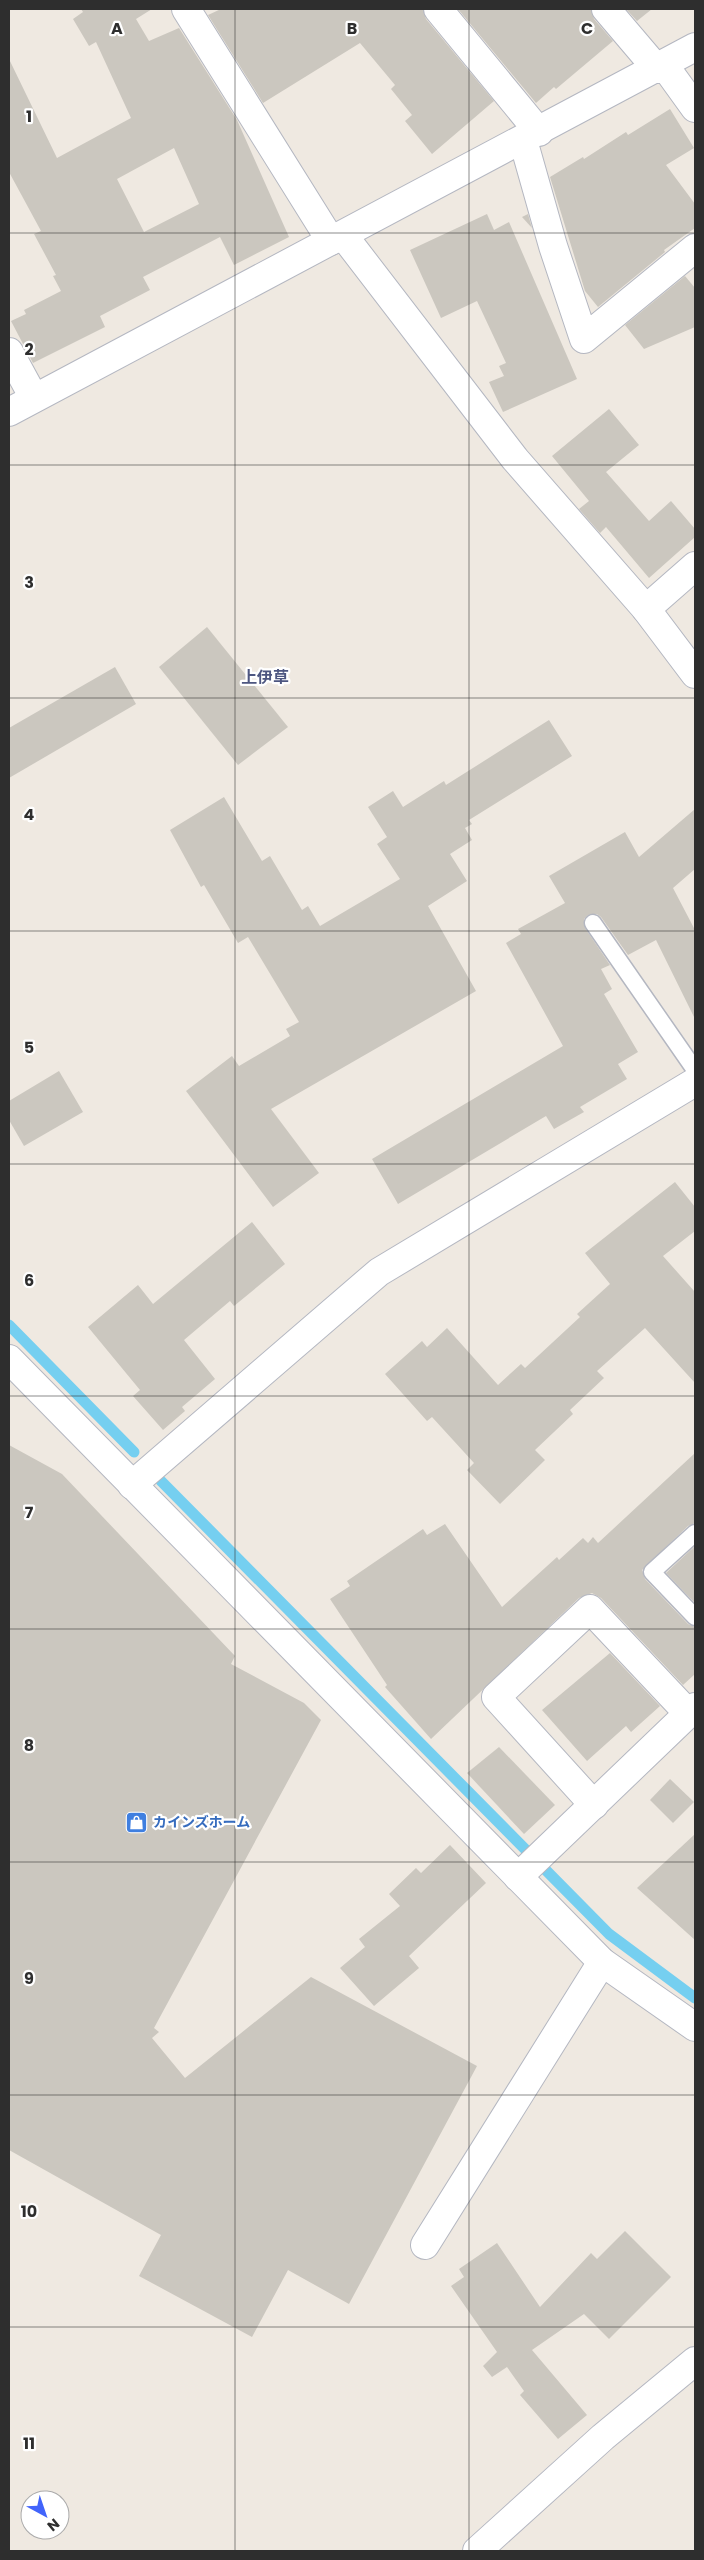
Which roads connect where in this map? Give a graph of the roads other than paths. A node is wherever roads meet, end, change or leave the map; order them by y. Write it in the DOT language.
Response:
graph roads {
  1 [pos="186,9"];
  2 [pos="438,9"];
  3 [pos="606,9"];
  4 [pos="695,47"];
  5 [pos="660,67"];
  6 [pos="695,108"];
  7 [pos="531,136"];
  8 [pos="337,238"];
  9 [pos="695,248"];
  10 [pos="9,352"];
  11 [pos="34,398"];
  12 [pos="9,412"];
  13 [pos="695,566"];
  14 [pos="646,609"];
  15 [pos="695,674"];
  16 [pos="592,923"];
  17 [pos="695,1070"];
  18 [pos="695,1082"];
  19 [pos="9,1359"];
  20 [pos="132,1485"];
  21 [pos="695,1533"];
  22 [pos="695,1617"];
  23 [pos="692,1710"];
  24 [pos="594,1805"];
  25 [pos="518,1877"];
  26 [pos="602,1962"];
  27 [pos="695,2027"];
  28 [pos="425,2245"];
  29 [pos="695,2361"];
  30 [pos="477,2551"];
  1 -- 8 [label="street"];
  2 -- 7 [label="street"];
  3 -- 5 [label="street"];
  4 -- 5 [label="street"];
  5 -- 6 [label="street"];
  5 -- 7 [label="street"];
  7 -- 8 [label="street"];
  7 -- 9 [label="street"];
  8 -- 11 [label="street"];
  8 -- 14 [label="street"];
  10 -- 11 [label="street"];
  11 -- 12 [label="street"];
  13 -- 14 [label="street"];
  14 -- 15 [label="street"];
  16 -- 17 [label="lane"];
  18 -- 20 [label="street"];
  19 -- 20 [label="street"];
  20 -- 25 [label="street"];
  21 -- 22 [label="lane"];
  23 -- 24 [label="street"];
  23 -- 24 [label="street"];
  24 -- 25 [label="street"];
  25 -- 26 [label="street"];
  26 -- 27 [label="street"];
  26 -- 28 [label="street"];
  29 -- 30 [label="street"];
}
